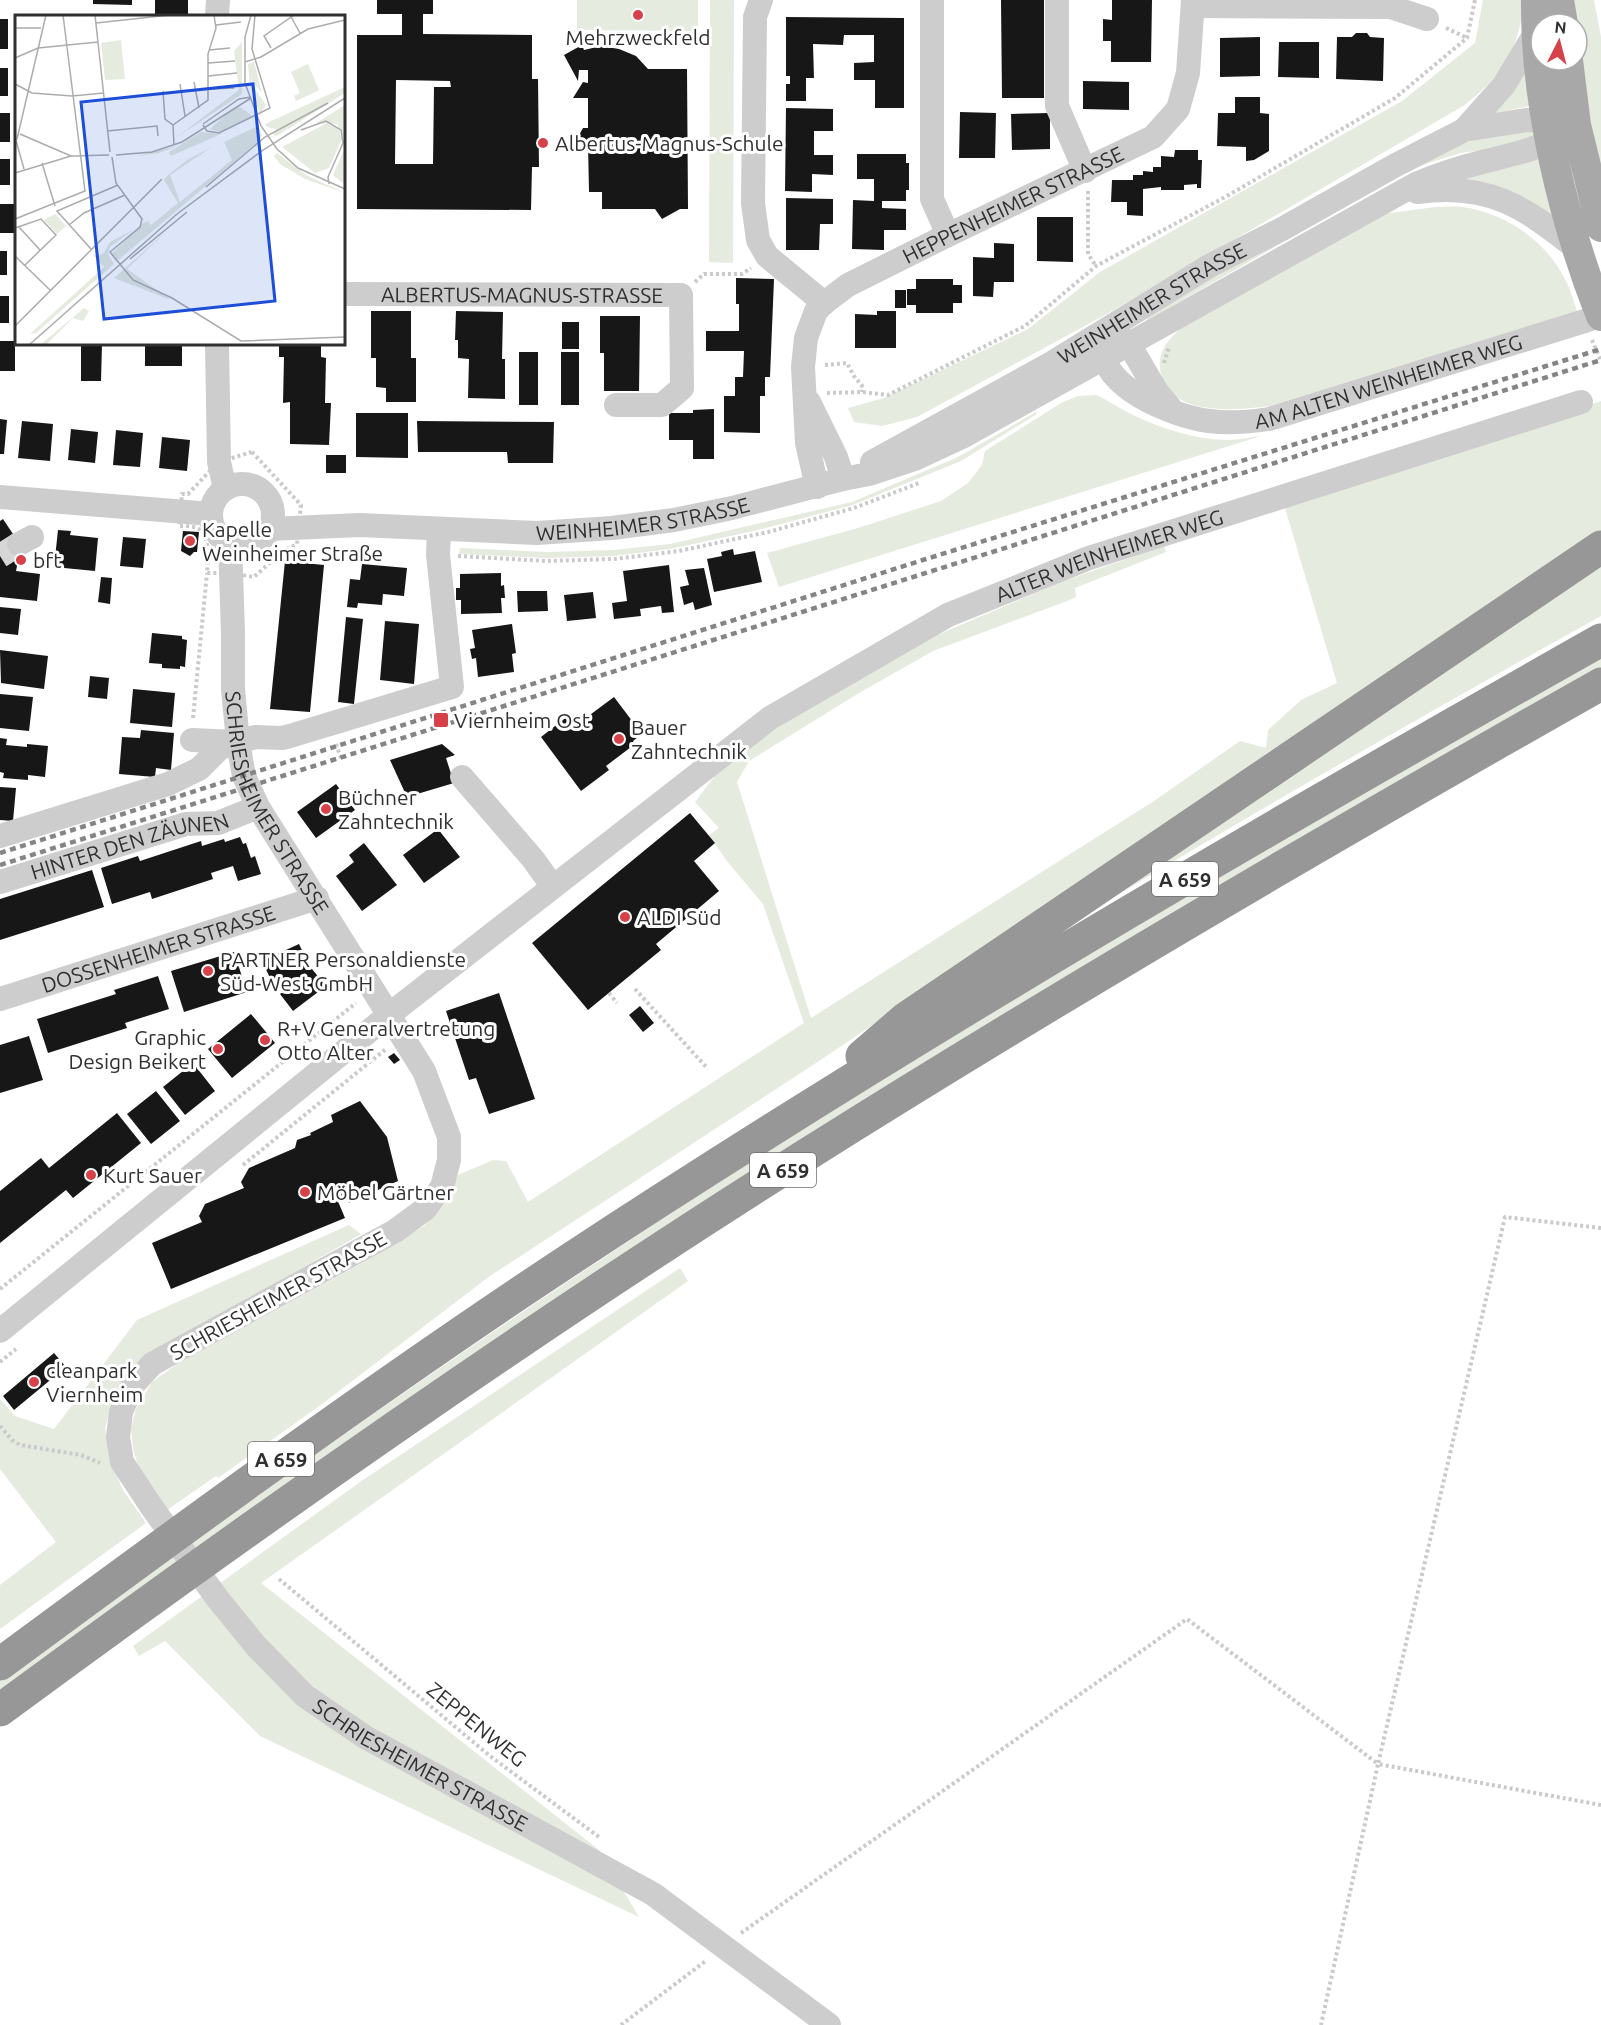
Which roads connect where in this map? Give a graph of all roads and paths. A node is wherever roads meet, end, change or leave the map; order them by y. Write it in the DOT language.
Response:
graph roads {
  1 [pos="218,0"];
  2 [pos="761,0"];
  3 [pos="932,0"];
  4 [pos="1057,0"];
  5 [pos="1475,0"];
  6 [pos="1193,3"];
  7 [pos="217,15"];
  8 [pos="1427,19"];
  9 [pos="1529,54"];
  10 [pos="1549,72"];
  11 [pos="1570,72"];
  12 [pos="1576,124"];
  13 [pos="1464,130"];
  14 [pos="1549,131"];
  15 [pos="1084,171"];
  16 [pos="1394,195"];
  17 [pos="1601,227"];
  18 [pos="948,235"];
  19 [pos="1577,249"];
  20 [pos="767,256"];
  21 [pos="1096,266"];
  22 [pos="345,294"];
  23 [pos="681,295"];
  24 [pos="824,303"];
  25 [pos="1598,308"];
  26 [pos="1105,329"];
  27 [pos="1130,344"];
  28 [pos="218,345"];
  29 [pos="1103,359"];
  30 [pos="803,378"];
  31 [pos="862,392"];
  32 [pos="1581,402"];
  33 [pos="616,405"];
  34 [pos="1174,412"];
  35 [pos="240,456"];
  36 [pos="212,464"];
  37 [pos="843,478"];
  38 [pos="234,487"];
  39 [pos="817,487"];
  40 [pos="0,497"];
  41 [pos="182,499"];
  42 [pos="301,505"];
  43 [pos="211,514"];
  44 [pos="271,519"];
  45 [pos="179,526"];
  46 [pos="439,530"];
  47 [pos="240,544"];
  48 [pos="297,544"];
  49 [pos="1601,547"];
  50 [pos="207,573"];
  51 [pos="224,573"];
  52 [pos="255,577"];
  53 [pos="1601,640"];
  54 [pos="1601,684"];
  55 [pos="442,710"];
  56 [pos="448,727"];
  57 [pos="192,740"];
  58 [pos="238,742"];
  59 [pos="336,743"];
  60 [pos="342,760"];
  61 [pos="462,777"];
  62 [pos="258,807"];
  63 [pos="0,836"];
  64 [pos="0,882"];
  65 [pos="553,887"];
  66 [pos="317,898"];
  67 [pos="635,989"];
  68 [pos="373,990"];
  69 [pos="609,993"];
  70 [pos="0,999"];
  71 [pos="617,1003"];
  72 [pos="390,1014"];
  73 [pos="708,1069"];
  74 [pos="775,1128"];
  75 [pos="1601,1228"];
  76 [pos="0,1289"];
  77 [pos="0,1331"];
  78 [pos="0,1426"];
  79 [pos="122,1462"];
  80 [pos="279,1579"];
  81 [pos="0,1664"];
  82 [pos="0,1710"];
  83 [pos="1378,1764"];
  84 [pos="1601,1805"];
  85 [pos="605,1842"];
  86 [pos="723,1946"];
  87 [pos="621,2025"];
  88 [pos="829,2025"];
  89 [pos="1321,2025"];
  1 -- 7 [label="street"];
  2 -- 20 [label="street"];
  3 -- 18 [label="street"];
  4 -- 15 [label="street"];
  5 -- 21 [label="path"];
  6 -- 8 [label="street"];
  6 -- 15 [label="street, HEPPENHEIMER STRASSE"];
  9 -- 13 [label="street, WEINHEIMER STRASSE"];
  10 -- 14 [label="main road"];
  11 -- 12 [label="main road"];
  12 -- 14 [label="street, WEINHEIMER STRASSE"];
  12 -- 17 [label="main road"];
  13 -- 14 [label="street, WEINHEIMER STRASSE"];
  13 -- 26 [label="street, WEINHEIMER STRASSE"];
  14 -- 16 [label="street, WEINHEIMER STRASSE"];
  14 -- 19 [label="main road"];
  15 -- 18 [label="street, HEPPENHEIMER STRASSE"];
  15 -- 21 [label="path"];
  16 -- 19 [label="street, WEINHEIMER STRASSE"];
  16 -- 27 [label="street, WEINHEIMER STRASSE"];
  18 -- 24 [label="street, HEPPENHEIMER STRASSE"];
  19 -- 25 [label="main road"];
  20 -- 23 [label="path"];
  20 -- 24 [label="street"];
  21 -- 31 [label="path"];
  22 -- 23 [label="street, ALBERTUS-MAGNUS-STRASSE"];
  23 -- 33 [label="street, ALBERTUS-MAGNUS-STRASSE"];
  24 -- 30 [label="street, HEPPENHEIMER STRASSE"];
  25 -- 34 [label="street, AM ALTEN WEINHEIMER WEG"];
  26 -- 27 [label="street"];
  26 -- 29 [label="street"];
  26 -- 37 [label="street, WEINHEIMER STRASSE"];
  27 -- 29 [label="street, WEINHEIMER STRASSE"];
  27 -- 34 [label="street"];
  28 -- 38 [label="street"];
  29 -- 34 [label="street, AM ALTEN WEINHEIMER WEG"];
  29 -- 37 [label="street, WEINHEIMER STRASSE"];
  30 -- 31 [label="path"];
  30 -- 31 [label="path"];
  30 -- 37 [label="street"];
  30 -- 39 [label="street, HEPPENHEIMER STRASSE"];
  32 -- 65 [label="street, ALTER WEINHEIMER WEG"];
  35 -- 42 [label="path"];
  36 -- 41 [label="path"];
  37 -- 39 [label="street, WEINHEIMER STRASSE"];
  38 -- 43 [label="street"];
  38 -- 44 [label="street"];
  39 -- 46 [label="street, WEINHEIMER STRASSE"];
  40 -- 43 [label="street"];
  43 -- 47 [label="street"];
  44 -- 46 [label="street, WEINHEIMER STRASSE"];
  44 -- 47 [label="street"];
  45 -- 50 [label="path"];
  46 -- 58 [label="street"];
  47 -- 58 [label="street, SCHRIESHEIMER STRASSE"];
  48 -- 52 [label="path"];
  49 -- 74 [label="highway"];
  50 -- 51 [label="path"];
  50 -- 57 [label="path"];
  53 -- 74 [label="highway, A 659"];
  54 -- 82 [label="highway, A 659"];
  55 -- 56 [label="path"];
  57 -- 58 [label="street"];
  58 -- 62 [label="street, SCHRIESHEIMER STRASSE"];
  58 -- 63 [label="street"];
  59 -- 60 [label="path"];
  61 -- 65 [label="street"];
  62 -- 64 [label="street, HINTER DEN ZÄUNEN"];
  62 -- 66 [label="street, SCHRIESHEIMER STRASSE"];
  65 -- 72 [label="street, ALTER WEINHEIMER WEG"];
  66 -- 68 [label="street, SCHRIESHEIMER STRASSE"];
  66 -- 70 [label="street, DOSSENHEIMER STRASSE"];
  67 -- 73 [label="path"];
  68 -- 72 [label="street, SCHRIESHEIMER STRASSE"];
  68 -- 76 [label="path"];
  69 -- 71 [label="path"];
  72 -- 77 [label="street, ALTER WEINHEIMER WEG"];
  72 -- 79 [label="street, SCHRIESHEIMER STRASSE"];
  74 -- 81 [label="highway, A 659"];
  75 -- 83 [label="path"];
  78 -- 79 [label="path"];
  79 -- 86 [label="street, SCHRIESHEIMER STRASSE"];
  80 -- 85 [label="path, ZEPPENWEG"];
  83 -- 84 [label="path"];
  83 -- 86 [label="path"];
  83 -- 89 [label="path"];
  86 -- 87 [label="path"];
  86 -- 88 [label="street, SCHRIESHEIMER STRASSE"];
}
